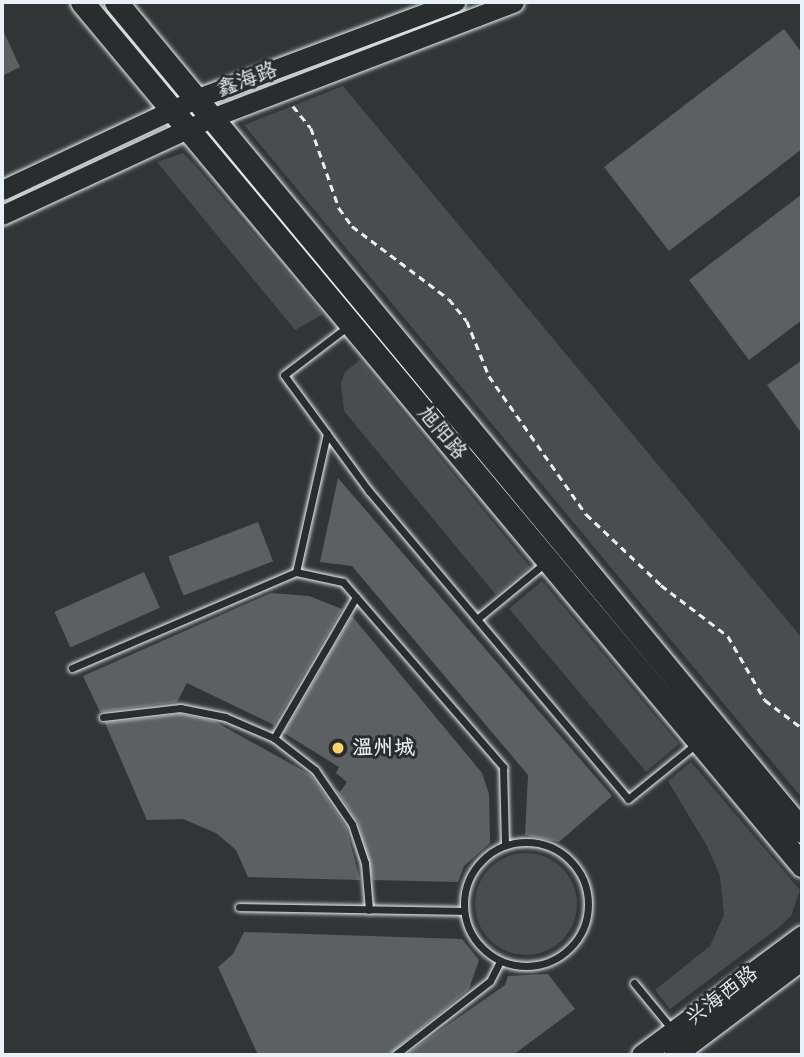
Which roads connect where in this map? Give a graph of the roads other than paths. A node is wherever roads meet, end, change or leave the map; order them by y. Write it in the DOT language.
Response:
graph roads {
  1 [pos="82,2"];
  2 [pos="116,2"];
  3 [pos="455,2"];
  4 [pos="514,2"];
  5 [pos="195,99"];
  6 [pos="172,110"];
  7 [pos="211,118"];
  8 [pos="186,129"];
  9 [pos="2,190"];
  10 [pos="2,215"];
  11 [pos="351,324"];
  12 [pos="327,433"];
  13 [pos="548,560"];
  14 [pos="296,572"];
  15 [pos="356,597"];
  16 [pos="477,619"];
  17 [pos="72,668"];
  18 [pos="103,717"];
  19 [pos="274,738"];
  20 [pos="699,741"];
  21 [pos="802,831"];
  22 [pos="505,845"];
  23 [pos="802,865"];
  24 [pos="239,907"];
  25 [pos="369,910"];
  26 [pos="464,911"];
  27 [pos="802,936"];
  28 [pos="802,960"];
  29 [pos="500,961"];
  30 [pos="634,983"];
  31 [pos="674,1032"];
  32 [pos="395,1055"];
  33 [pos="642,1055"];
  34 [pos="674,1055"];
  1 -- 6 [label="main road, 旭阳路"];
  2 -- 5 [label="main road, 旭阳路"];
  3 -- 5 [label="street, 鑫海路"];
  4 -- 7 [label="street, 鑫海路"];
  5 -- 6 [label="street, 鑫海路"];
  5 -- 7 [label="main road, 旭阳路"];
  6 -- 8 [label="main road, 旭阳路"];
  6 -- 9 [label="street, 鑫海路"];
  7 -- 8 [label="street, 鑫海路"];
  7 -- 21 [label="main road, 旭阳路"];
  8 -- 10 [label="street, 鑫海路"];
  8 -- 11 [label="main road, 旭阳路"];
  11 -- 12 [label="lane"];
  11 -- 13 [label="main road, 旭阳路"];
  12 -- 14 [label="lane"];
  12 -- 16 [label="lane"];
  13 -- 16 [label="lane"];
  13 -- 20 [label="main road, 旭阳路"];
  14 -- 15 [label="lane"];
  14 -- 17 [label="lane"];
  15 -- 19 [label="lane"];
  15 -- 22 [label="lane"];
  16 -- 20 [label="lane"];
  18 -- 19 [label="lane"];
  19 -- 25 [label="lane"];
  20 -- 23 [label="main road, 旭阳路"];
  22 -- 26 [label="lane"];
  22 -- 29 [label="lane"];
  24 -- 25 [label="lane"];
  25 -- 26 [label="lane"];
  26 -- 29 [label="lane"];
  27 -- 31 [label="main road, 兴海西路"];
  28 -- 34 [label="main road, 兴海西路"];
  29 -- 32 [label="lane"];
  30 -- 31 [label="lane"];
  31 -- 33 [label="main road, 兴海西路"];
}
